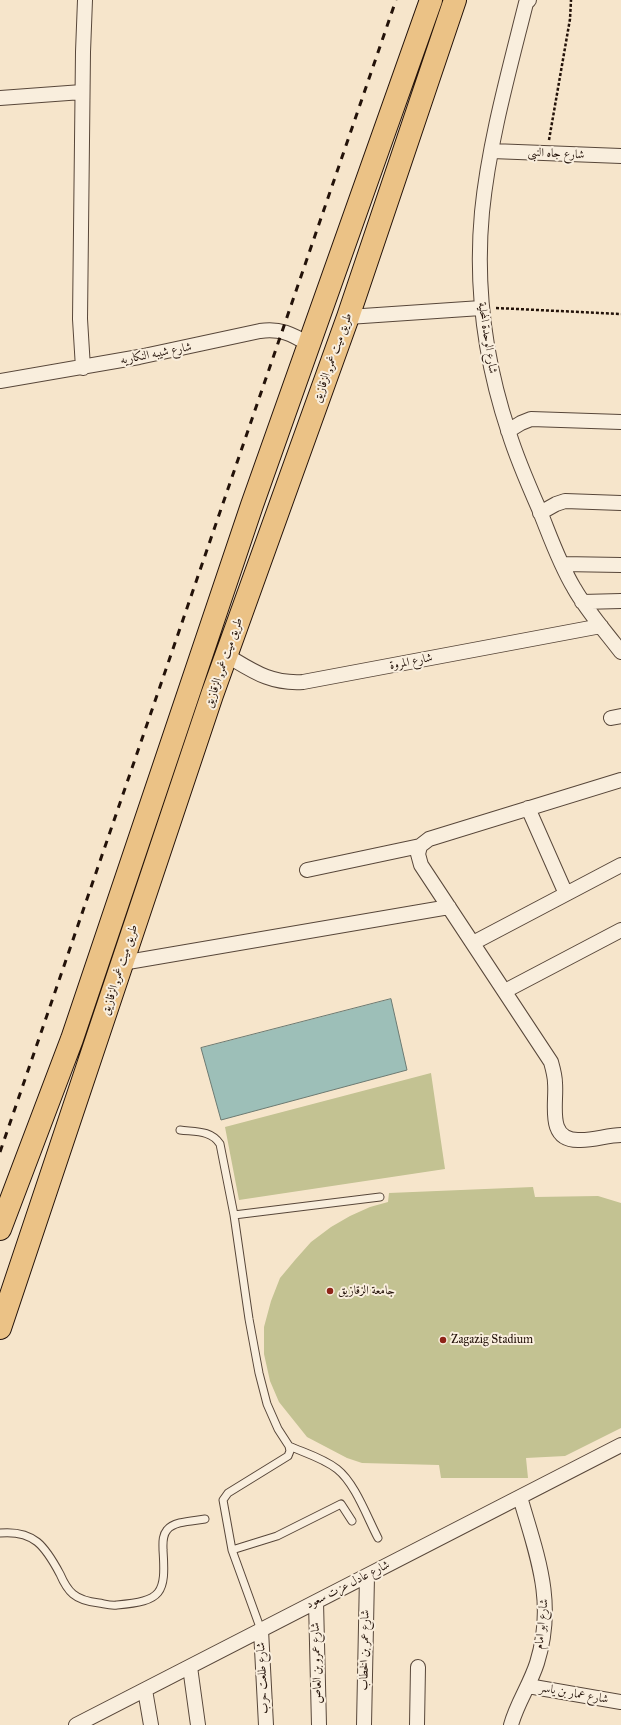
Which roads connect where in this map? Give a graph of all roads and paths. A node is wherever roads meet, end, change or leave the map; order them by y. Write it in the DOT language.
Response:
graph roads {
  1 [pos="85,0"];
  2 [pos="431,0"];
  3 [pos="455,0"];
  4 [pos="529,0"];
  5 [pos="571,0"];
  6 [pos="82,92"];
  7 [pos="0,98"];
  8 [pos="492,151"];
  9 [pos="546,154"];
  10 [pos="621,156"];
  11 [pos="481,308"];
  12 [pos="621,314"];
  13 [pos="348,317"];
  14 [pos="308,344"];
  15 [pos="82,368"];
  16 [pos="0,381"];
  17 [pos="621,422"];
  18 [pos="508,431"];
  19 [pos="621,503"];
  20 [pos="540,513"];
  21 [pos="562,564"];
  22 [pos="621,565"];
  23 [pos="621,601"];
  24 [pos="582,602"];
  25 [pos="601,626"];
  26 [pos="621,652"];
  27 [pos="226,655"];
  28 [pos="621,780"];
  29 [pos="528,808"];
  30 [pos="420,846"];
  31 [pos="621,865"];
  32 [pos="307,870"];
  33 [pos="566,894"];
  34 [pos="449,907"];
  35 [pos="621,930"];
  36 [pos="473,943"];
  37 [pos="122,963"];
  38 [pos="505,991"];
  39 [pos="180,1130"];
  40 [pos="621,1134"];
  41 [pos="380,1197"];
  42 [pos="234,1215"];
  43 [pos="0,1229"];
  44 [pos="1,1321"];
  45 [pos="621,1445"];
  46 [pos="289,1446"];
  47 [pos="520,1497"];
  48 [pos="205,1519"];
  49 [pos="352,1522"];
  50 [pos="0,1533"];
  51 [pos="378,1538"];
  52 [pos="232,1550"];
  53 [pos="367,1576"];
  54 [pos="316,1602"];
  55 [pos="260,1630"];
  56 [pos="190,1667"];
  57 [pos="418,1667"];
  58 [pos="528,1686"];
  59 [pos="146,1690"];
  60 [pos="621,1702"];
  61 [pos="100,1719"];
  62 [pos="76,1725"];
  63 [pos="151,1725"];
  64 [pos="198,1725"];
  65 [pos="266,1725"];
  66 [pos="319,1725"];
  67 [pos="364,1725"];
  68 [pos="417,1725"];
  69 [pos="511,1725"];
  1 -- 6 [label="street"];
  2 -- 14 [label="highway, طريق ميت غمر, الزقازيق"];
  3 -- 13 [label="highway, طريق ميت غمر, الزقازيق"];
  4 -- 8 [label="street, شارع الوحدة المحلية"];
  5 -- 9 [label="path"];
  6 -- 7 [label="street"];
  6 -- 15 [label="street"];
  8 -- 9 [label="street, شارع جاه النبى"];
  8 -- 11 [label="street, شارع الوحدة المحلية"];
  9 -- 10 [label="street, شارع جاه النبى"];
  11 -- 12 [label="path"];
  11 -- 13 [label="street"];
  11 -- 18 [label="street, شارع الوحدة المحلية"];
  13 -- 27 [label="highway, طريق ميت غمر, الزقازيق"];
  14 -- 15 [label="street, شارع شيبه النكاريه"];
  14 -- 43 [label="highway, طريق ميت غمر, الزقازيق"];
  15 -- 16 [label="street, شارع شيبه النكاريه"];
  17 -- 18 [label="street"];
  18 -- 20 [label="street, شارع الوحدة المحلية"];
  19 -- 20 [label="street"];
  20 -- 21 [label="street, شارع الوحدة المحلية"];
  21 -- 22 [label="street"];
  21 -- 24 [label="street, شارع الوحدة المحلية"];
  23 -- 24 [label="street"];
  24 -- 25 [label="street, شارع الوحدة المحلية"];
  25 -- 26 [label="street, شارع الوحدة المحلية"];
  25 -- 27 [label="street, شارع المروة"];
  27 -- 37 [label="highway, طريق ميت غمر, الزقازيق"];
  28 -- 29 [label="street"];
  29 -- 30 [label="street"];
  29 -- 33 [label="street"];
  30 -- 32 [label="street"];
  30 -- 34 [label="street"];
  31 -- 33 [label="street"];
  33 -- 36 [label="street"];
  34 -- 36 [label="street"];
  34 -- 37 [label="street"];
  35 -- 38 [label="street"];
  36 -- 38 [label="street"];
  37 -- 44 [label="highway, طريق ميت غمر, الزقازيق"];
  38 -- 40 [label="street"];
  39 -- 42 [label="lane"];
  41 -- 42 [label="lane"];
  42 -- 46 [label="lane"];
  45 -- 47 [label="street, شارع عادل عزت سعود"];
  46 -- 51 [label="lane"];
  46 -- 52 [label="lane"];
  47 -- 53 [label="street, شارع عادل عزت سعود"];
  47 -- 58 [label="street, شارع ابو امام"];
  48 -- 50 [label="lane"];
  49 -- 52 [label="lane"];
  52 -- 55 [label="lane"];
  53 -- 54 [label="street, شارع عادل عزت سعود"];
  53 -- 67 [label="street, شارع عمر بن الخطاب"];
  54 -- 55 [label="street, شارع عادل عزت سعود"];
  54 -- 66 [label="street, شارع عمرو بن العاص"];
  55 -- 56 [label="street, شارع عادل عزت سعود"];
  55 -- 65 [label="street, شارع طلعت حرب"];
  56 -- 59 [label="street, شارع عادل عزت سعود"];
  56 -- 64 [label="street"];
  57 -- 68 [label="street"];
  58 -- 60 [label="street, شارع عمار بن ياسر"];
  58 -- 69 [label="street, شارع ابو امام"];
  59 -- 61 [label="street, شارع عادل عزت سعود"];
  59 -- 63 [label="street"];
  61 -- 62 [label="street, شارع عادل عزت سعود"];
}
